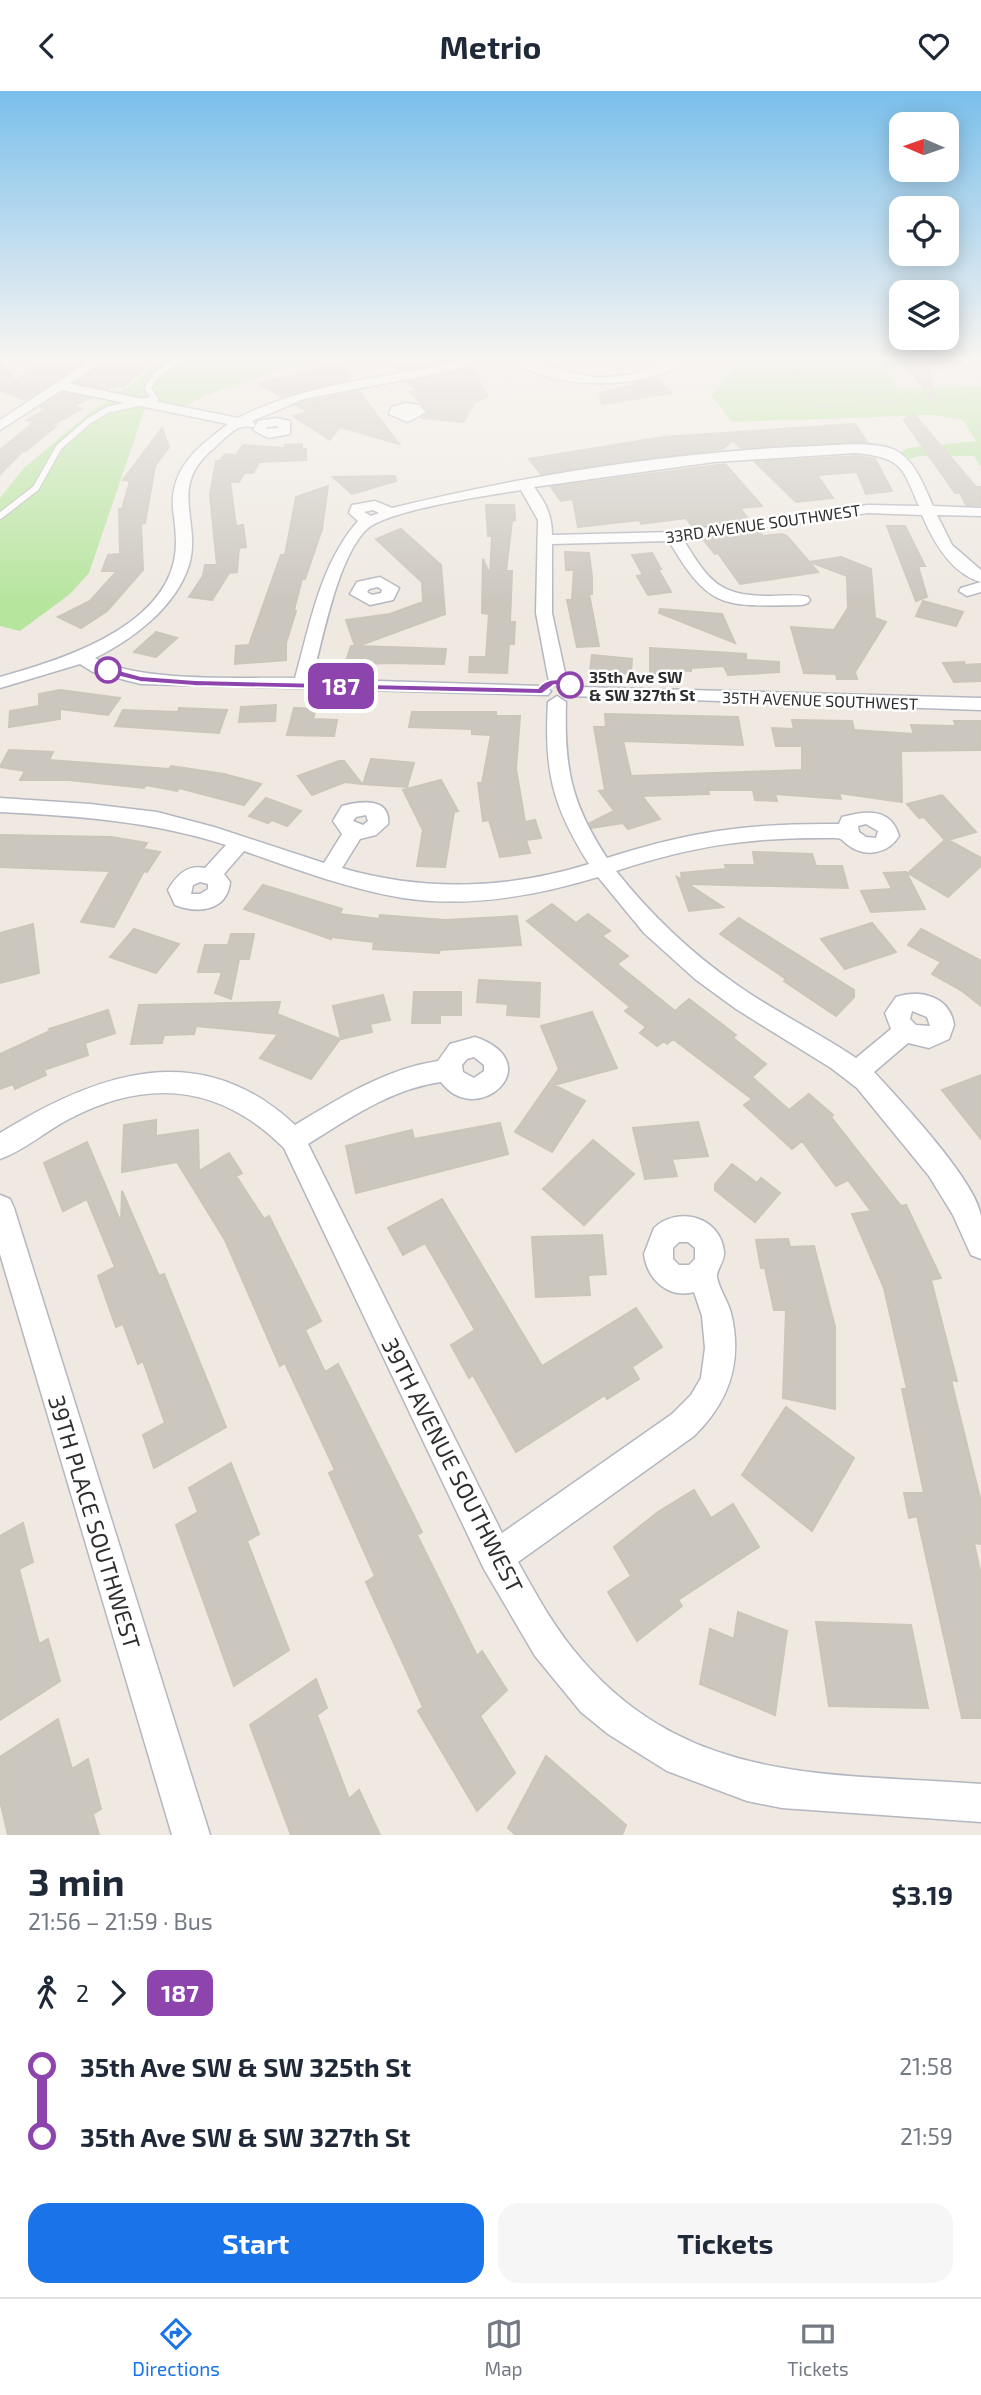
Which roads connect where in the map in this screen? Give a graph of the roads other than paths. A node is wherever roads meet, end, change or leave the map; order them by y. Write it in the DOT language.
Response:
graph roads {
  1 [pos="64,441"];
  2 [pos="214,441"];
  3 [pos="526,486"];
  4 [pos="926,510"];
  5 [pos="981,512"];
  6 [pos="0,516"];
  7 [pos="377,517"];
  8 [pos="674,536"];
  9 [pos="544,540"];
  10 [pos="981,577"];
  11 [pos="330,590"];
  12 [pos="358,591"];
  13 [pos="802,600"];
  14 [pos="82,658"];
  15 [pos="558,682"];
  16 [pos="0,683"];
  17 [pos="302,685"];
  18 [pos="576,692"];
  19 [pos="549,697"];
  20 [pos="981,704"];
  21 [pos="0,805"];
  22 [pos="847,831"];
  23 [pos="354,832"];
  24 [pos="240,842"];
  25 [pos="604,868"];
  26 [pos="329,872"];
  27 [pos="211,875"];
  28 [pos="906,1031"];
  29 [pos="449,1070"];
  30 [pos="856,1072"];
  31 [pos="293,1140"];
  32 [pos="0,1147"];
  33 [pos="0,1208"];
  34 [pos="981,1246"];
  35 [pos="700,1276"];
  36 [pos="496,1557"];
  37 [pos="981,1803"];
  38 [pos="191,1835"];
  1 -- 6 [label="lane"];
  2 -- 14 [label="street"];
  3 -- 4 [label="street"];
  3 -- 7 [label="street"];
  3 -- 9 [label="street"];
  4 -- 5 [label="street, 33RD AVENUE SOUTHWEST"];
  4 -- 8 [label="street, 33RD AVENUE SOUTHWEST"];
  4 -- 10 [label="street"];
  7 -- 7 [label="street"];
  7 -- 11 [label="street"];
  8 -- 9 [label="street, 33RD AVENUE SOUTHWEST"];
  8 -- 13 [label="street"];
  9 -- 15 [label="street"];
  11 -- 12 [label="street"];
  11 -- 17 [label="street"];
  14 -- 16 [label="street"];
  14 -- 17 [label="street"];
  15 -- 18 [label="street"];
  15 -- 19 [label="street"];
  17 -- 19 [label="street"];
  18 -- 19 [label="street"];
  18 -- 20 [label="street, 35TH AVENUE SOUTHWEST"];
  19 -- 25 [label="street"];
  21 -- 24 [label="street"];
  22 -- 25 [label="street"];
  23 -- 26 [label="street"];
  24 -- 26 [label="street"];
  24 -- 27 [label="street"];
  25 -- 26 [label="street"];
  25 -- 30 [label="street"];
  28 -- 30 [label="street"];
  29 -- 31 [label="street"];
  30 -- 34 [label="street"];
  31 -- 32 [label="street, 39TH AVENUE SOUTHWEST"];
  31 -- 36 [label="street, 39TH AVENUE SOUTHWEST"];
  33 -- 38 [label="street, 39TH PLACE SOUTHWEST"];
  35 -- 36 [label="street"];
  36 -- 37 [label="street, 39TH AVENUE SOUTHWEST"];
}
